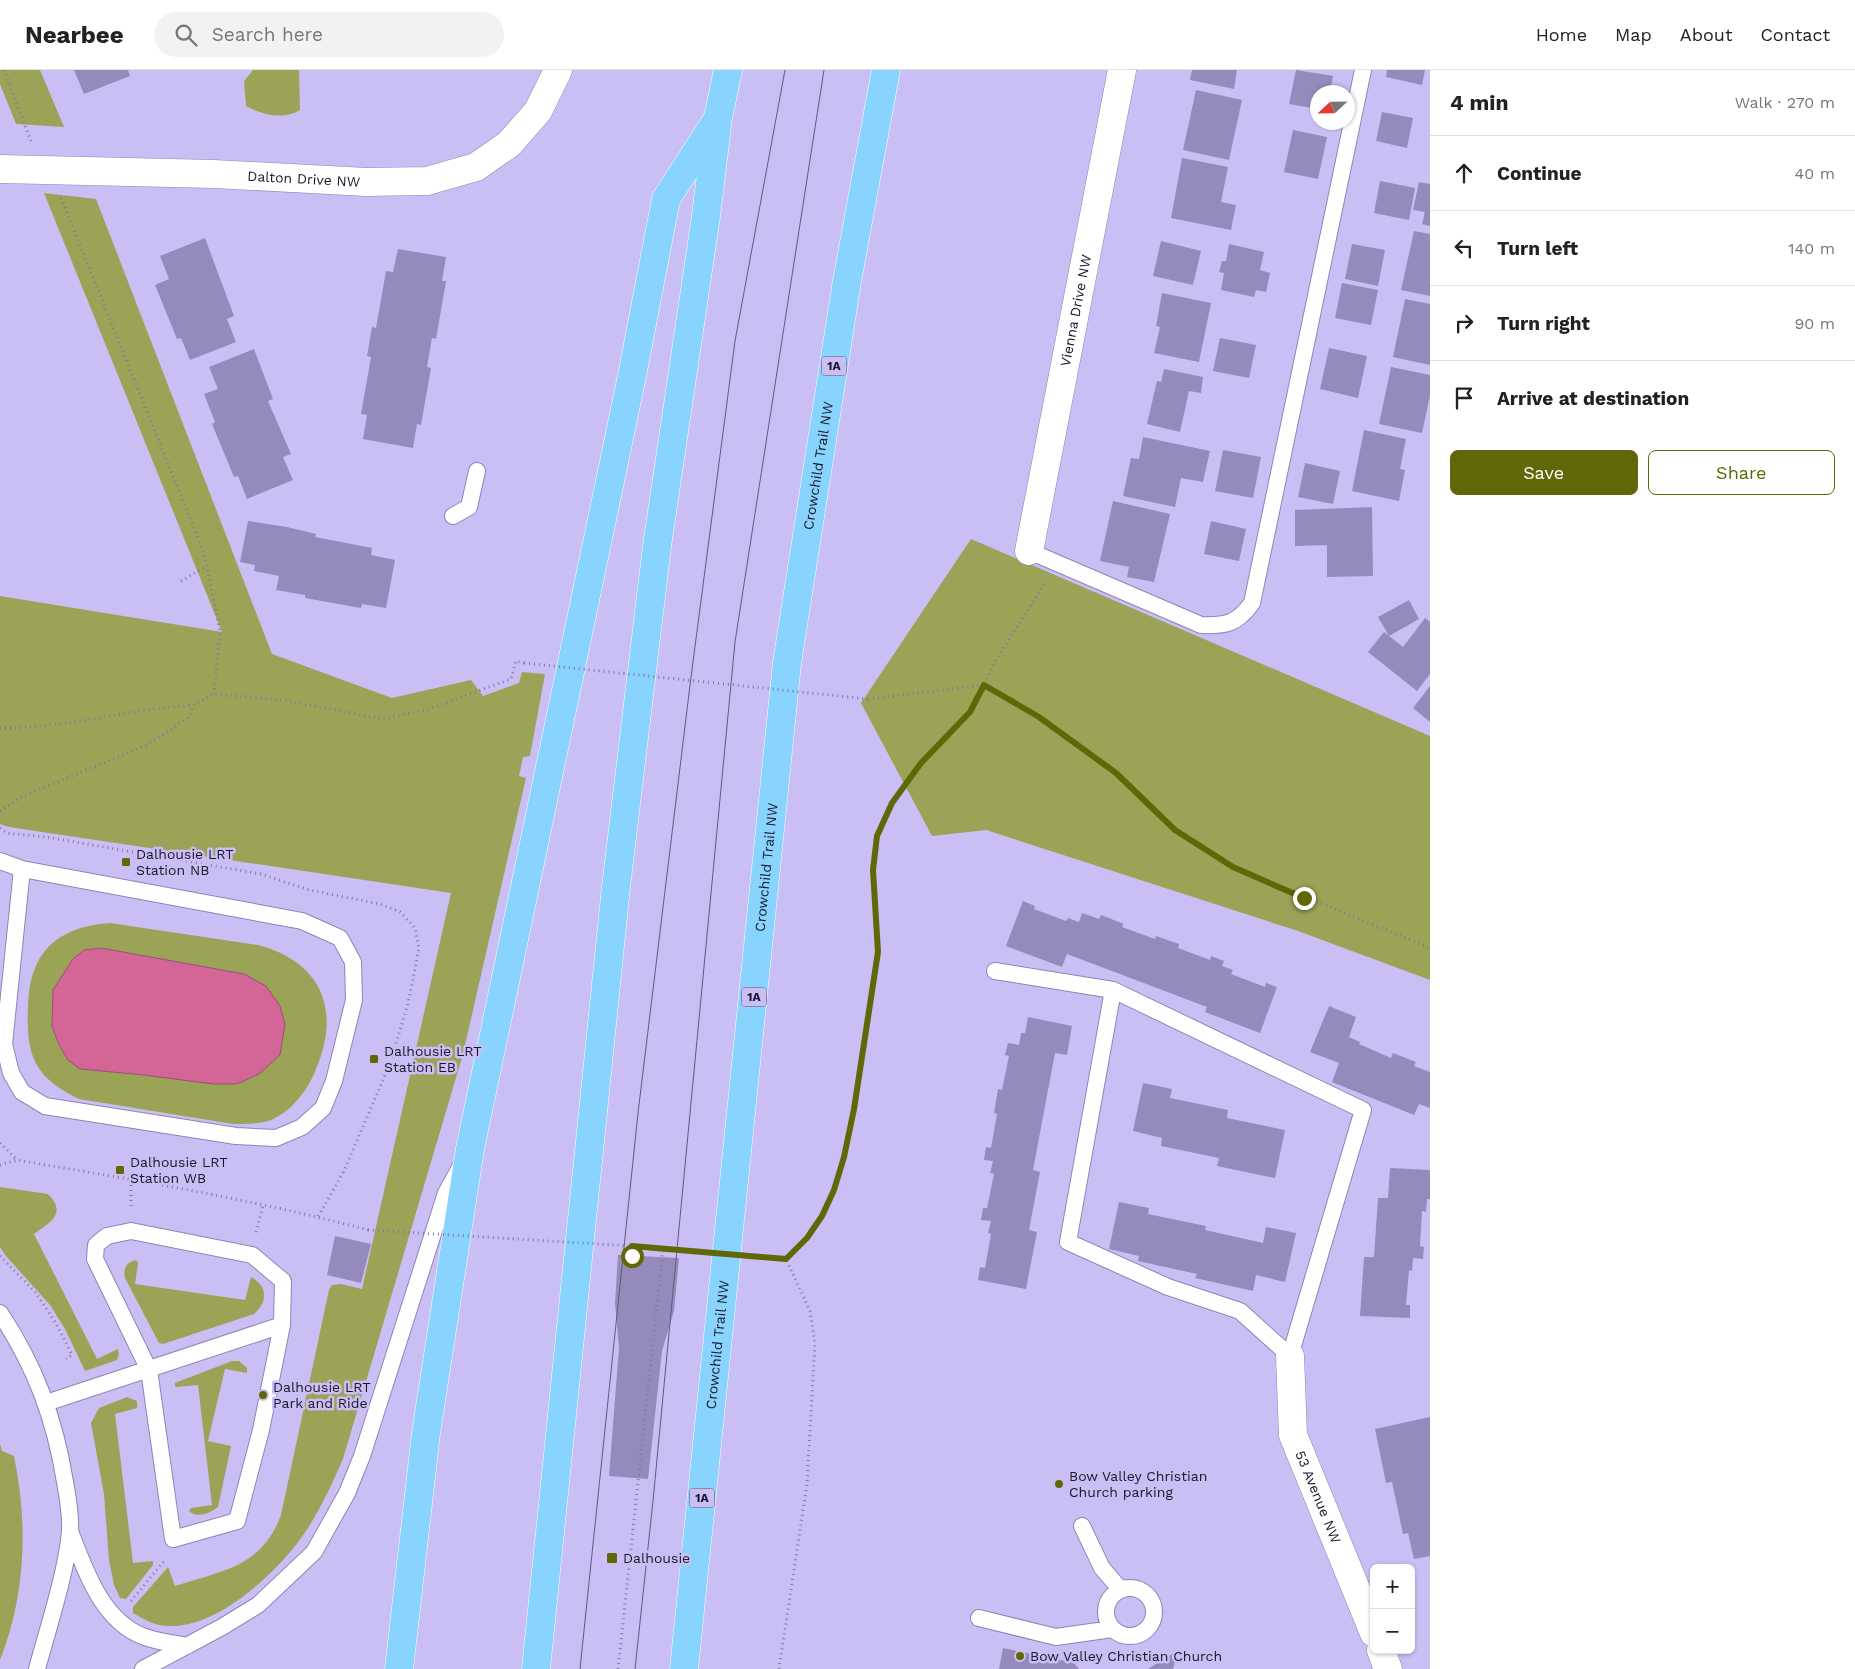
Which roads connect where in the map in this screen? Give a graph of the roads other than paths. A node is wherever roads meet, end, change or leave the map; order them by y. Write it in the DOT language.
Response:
graph roads {
  1 [pos="558,70"];
  2 [pos="728,70"];
  3 [pos="886,70"];
  4 [pos="1122,70"];
  5 [pos="1363,70"];
  6 [pos="718,118"];
  7 [pos="0,169"];
  8 [pos="477,471"];
  9 [pos="453,516"];
  10 [pos="1039,556"];
  11 [pos="0,861"];
  12 [pos="22,869"];
  13 [pos="995,971"];
  14 [pos="1112,990"];
  15 [pos="470,1149"];
  16 [pos="0,1313"];
  17 [pos="282,1325"];
  18 [pos="1290,1356"];
  19 [pos="149,1370"];
  20 [pos="46,1403"];
  21 [pos="1082,1526"];
  22 [pos="70,1532"];
  23 [pos="1120,1589"];
  24 [pos="979,1618"];
  25 [pos="1370,1623"];
  26 [pos="1112,1629"];
  27 [pos="187,1646"];
  28 [pos="1382,1654"];
  29 [pos="36,1669"];
  30 [pos="143,1669"];
  31 [pos="399,1669"];
  32 [pos="536,1669"];
  33 [pos="684,1669"];
  34 [pos="1388,1669"];
  1 -- 7 [label="street, Dalton Drive NW"];
  2 -- 6 [label="highway"];
  3 -- 33 [label="highway, Crowchild Trail NW / 1A"];
  4 -- 10 [label="street, Vienna Drive NW"];
  5 -- 10 [label="lane"];
  6 -- 15 [label="highway"];
  6 -- 32 [label="highway"];
  8 -- 9 [label="lane"];
  11 -- 12 [label="lane"];
  12 -- 12 [label="lane"];
  13 -- 14 [label="lane"];
  14 -- 18 [label="lane"];
  14 -- 18 [label="lane"];
  15 -- 27 [label="lane"];
  15 -- 31 [label="highway"];
  16 -- 20 [label="lane"];
  17 -- 19 [label="lane"];
  17 -- 19 [label="lane"];
  17 -- 19 [label="lane"];
  18 -- 25 [label="street, 53 Avenue NW"];
  19 -- 20 [label="lane"];
  20 -- 22 [label="lane"];
  21 -- 23 [label="lane"];
  22 -- 27 [label="lane"];
  22 -- 29 [label="lane"];
  23 -- 26 [label="lane"];
  23 -- 26 [label="lane"];
  24 -- 26 [label="lane"];
  27 -- 30 [label="lane"];
  28 -- 34 [label="street"];
}
